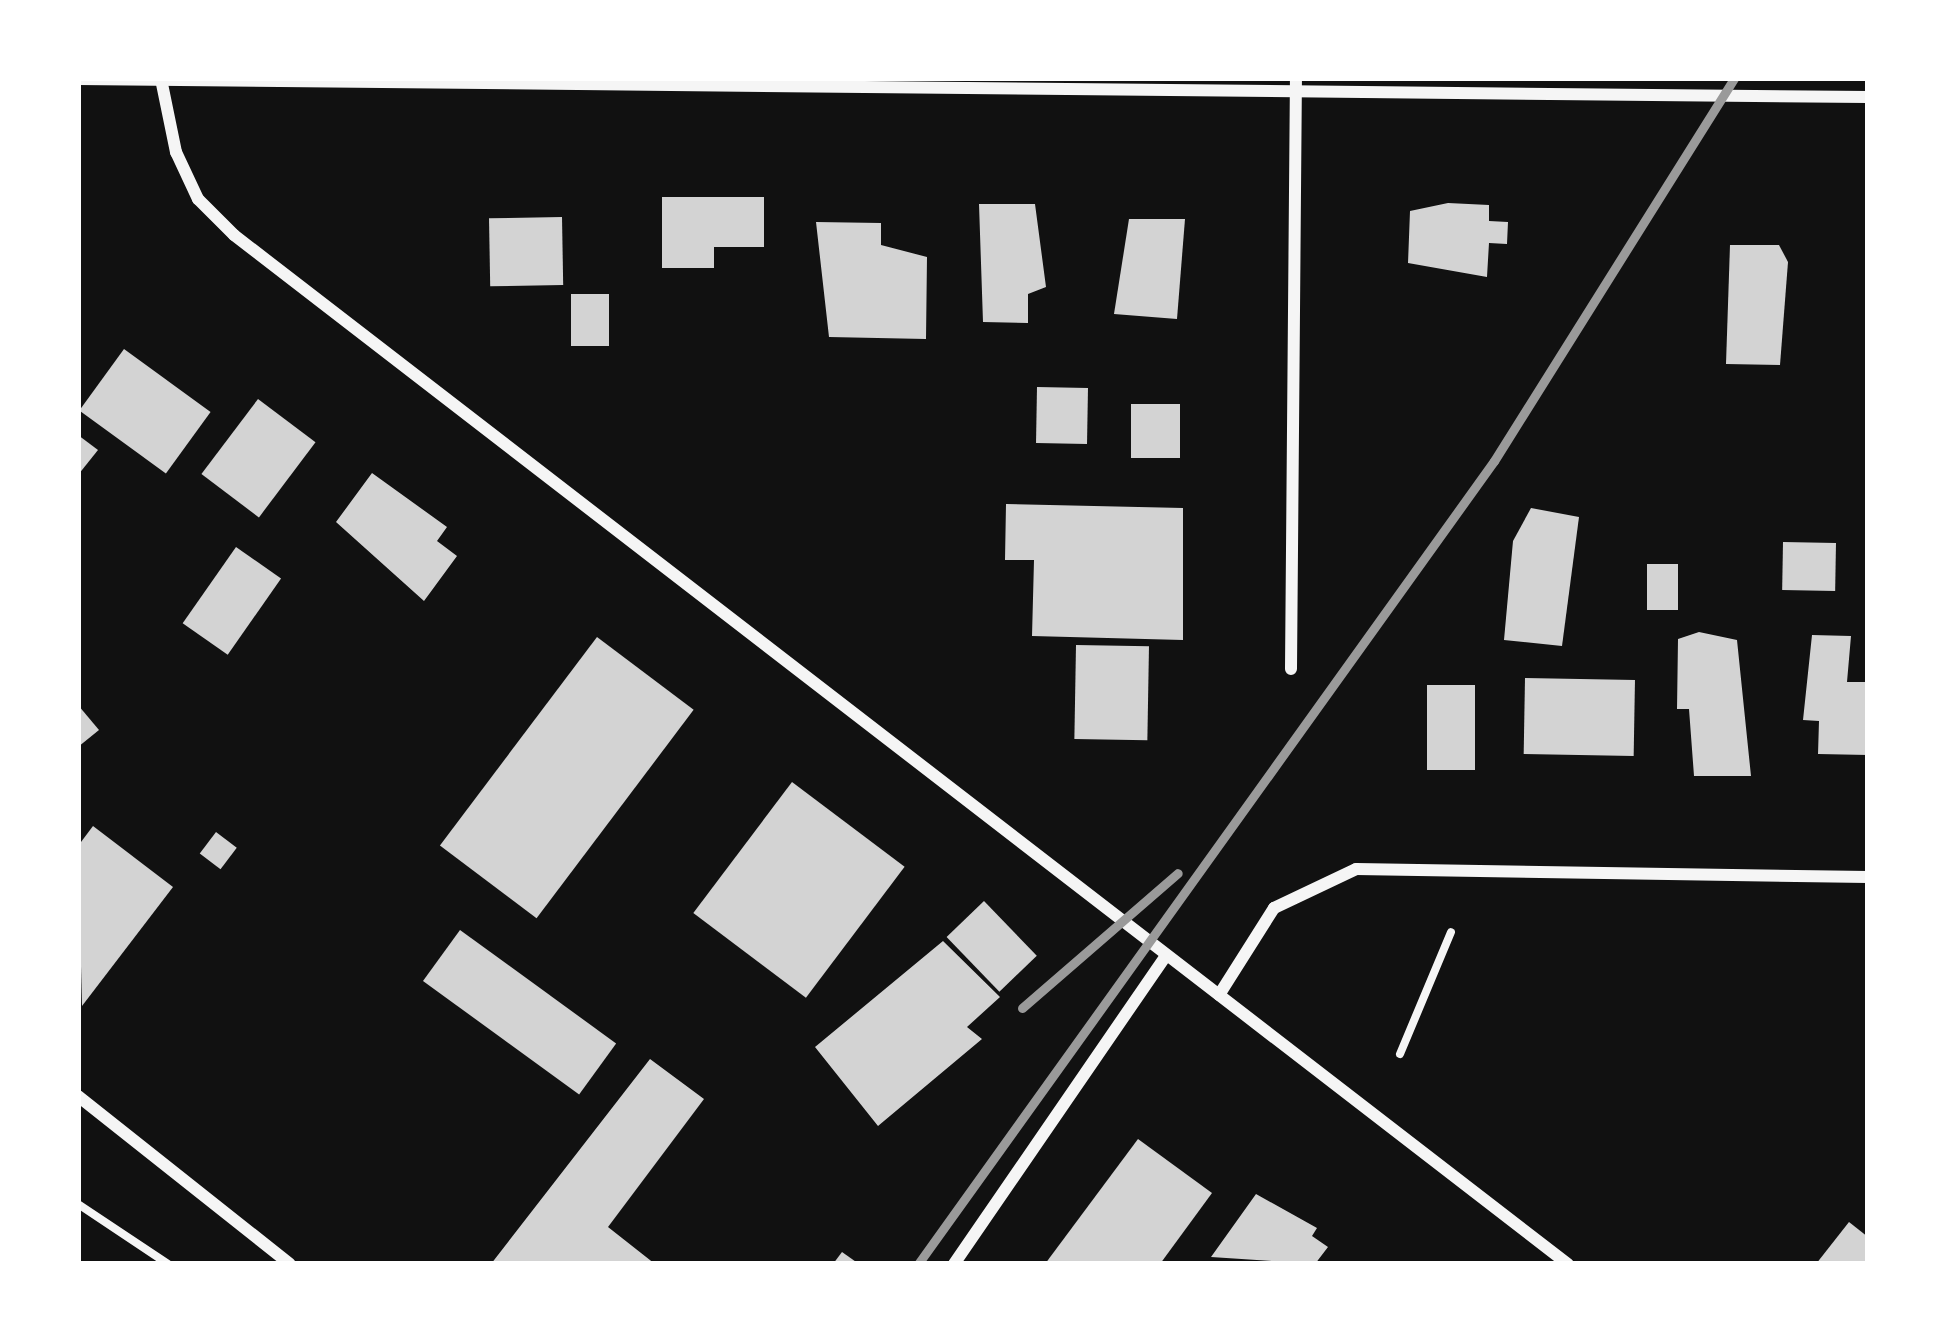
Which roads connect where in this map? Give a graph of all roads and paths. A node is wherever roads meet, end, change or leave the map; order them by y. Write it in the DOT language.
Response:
graph roads {
  1 [pos="78,79"];
  2 [pos="161,79"];
  3 [pos="1296,83"];
  4 [pos="1868,97"];
  5 [pos="1291,669"];
  6 [pos="1868,877"];
  7 [pos="1451,932"];
  8 [pos="1166,956"];
  9 [pos="1219,995"];
  10 [pos="1400,1054"];
  11 [pos="78,1096"];
  12 [pos="78,1204"];
  13 [pos="168,1264"];
  14 [pos="290,1264"];
  15 [pos="953,1264"];
  16 [pos="1568,1264"];
  1 -- 2 [label="street"];
  2 -- 3 [label="street"];
  2 -- 8 [label="street"];
  3 -- 4 [label="street"];
  3 -- 5 [label="street"];
  6 -- 9 [label="street"];
  7 -- 10 [label="path"];
  8 -- 9 [label="street"];
  8 -- 15 [label="street"];
  9 -- 16 [label="street"];
  11 -- 14 [label="street"];
  12 -- 13 [label="path"];
}
